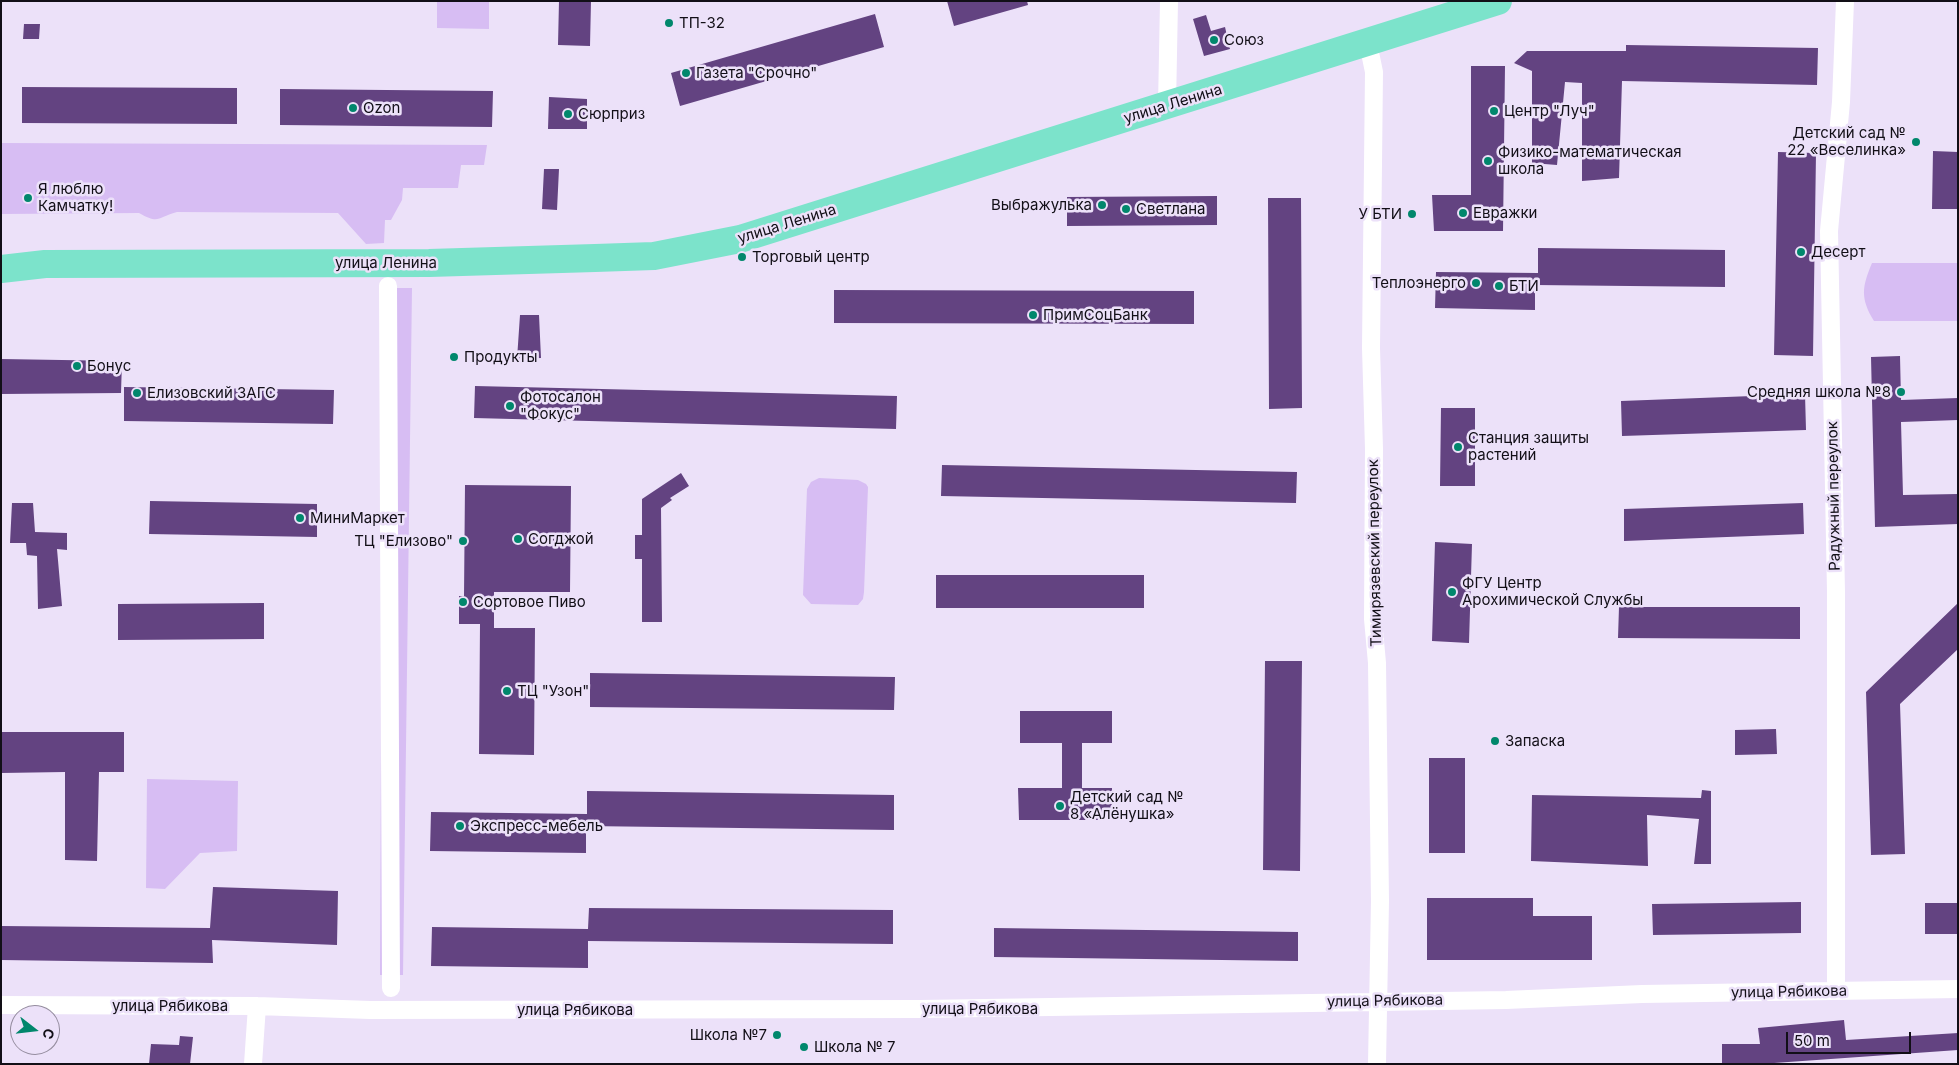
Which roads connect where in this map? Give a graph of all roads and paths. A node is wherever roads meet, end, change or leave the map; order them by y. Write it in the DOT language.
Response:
graph roads {
  1 [pos="1169,1"];
  2 [pos="1498,1"];
  3 [pos="1846,1"];
  4 [pos="1368,43"];
  5 [pos="1166,106"];
  6 [pos="1,259"];
  7 [pos="45,264"];
  8 [pos="1,269"];
  9 [pos="388,286"];
  10 [pos="391,988"];
  11 [pos="1958,989"];
  12 [pos="1836,991"];
  13 [pos="1378,1001"];
  14 [pos="1,1005"];
  15 [pos="256,1006"];
  16 [pos="253,1064"];
  17 [pos="1377,1064"];
  1 -- 5 [label="street"];
  2 -- 4 [label="main road, улица Ленина"];
  3 -- 12 [label="street, Радужный переулок"];
  4 -- 5 [label="main road, улица Ленина"];
  4 -- 13 [label="street, Тимирязевский переулок"];
  5 -- 7 [label="main road, улица Ленина"];
  6 -- 7 [label="main road, улица Ленина"];
  7 -- 8 [label="main road, улица Ленина"];
  9 -- 10 [label="street"];
  11 -- 12 [label="street, улица Рябикова"];
  12 -- 13 [label="street, улица Рябикова"];
  13 -- 15 [label="street, улица Рябикова"];
  13 -- 17 [label="street, Тимирязевский переулок"];
  14 -- 15 [label="street, улица Рябикова"];
  15 -- 16 [label="street"];
}
